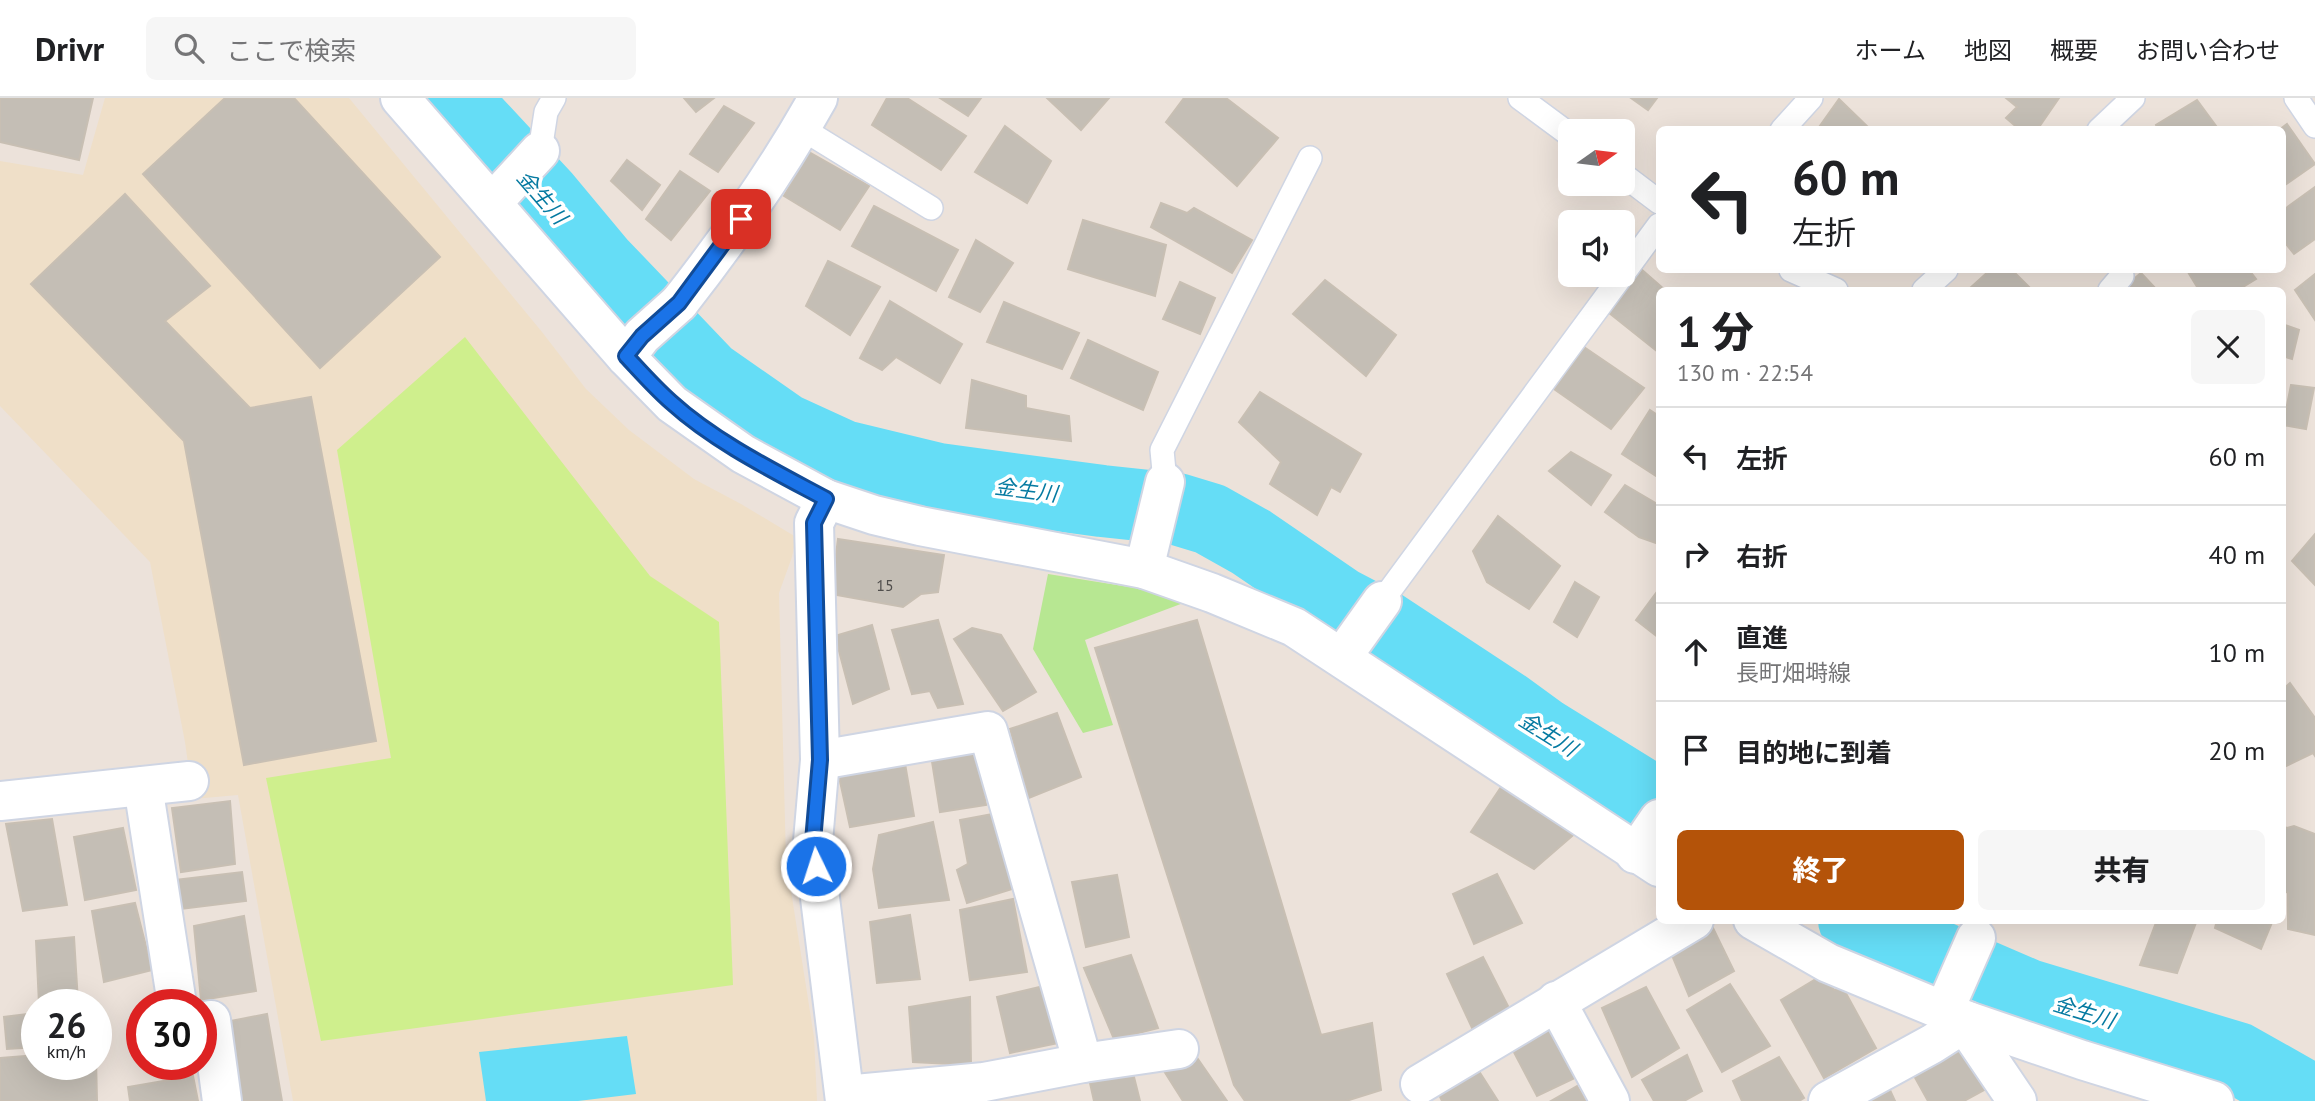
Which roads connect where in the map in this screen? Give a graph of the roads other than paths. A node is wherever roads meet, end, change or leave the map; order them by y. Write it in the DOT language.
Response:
graph roads {
  1 [pos="401,98"];
  2 [pos="554,98"];
  3 [pos="1520,98"];
  4 [pos="1811,98"];
  5 [pos="2133,98"];
  6 [pos="2300,100"];
  7 [pos="810,113"];
  8 [pos="1558,126"];
  9 [pos="1786,126"];
  10 [pos="2103,126"];
  11 [pos="2315,126"];
  12 [pos="540,151"];
  13 [pos="1310,158"];
  14 [pos="1635,184"];
  15 [pos="500,195"];
  16 [pos="1656,200"];
  17 [pos="931,208"];
  18 [pos="1656,229"];
  19 [pos="1798,273"];
  20 [pos="1943,273"];
  21 [pos="1829,287"];
  22 [pos="1927,287"];
  23 [pos="634,346"];
  24 [pos="1165,482"];
  25 [pos="826,499"];
  26 [pos="1144,569"];
  27 [pos="1382,601"];
  28 [pos="1351,645"];
  29 [pos="820,760"];
  30 [pos="189,781"];
  31 [pos="143,786"];
  32 [pos="0,802"];
  33 [pos="1652,841"];
  34 [pos="1686,924"];
  35 [pos="1760,924"];
  36 [pos="1980,929"];
  37 [pos="175,989"];
  38 [pos="1556,1001"];
  39 [pos="1957,1003"];
  40 [pos="1179,1049"];
  41 [pos="1083,1063"];
  42 [pos="217,1064"];
  43 [pos="1420,1084"];
  44 [pos="845,1098"];
  45 [pos="222,1101"];
  46 [pos="1610,1101"];
  47 [pos="1828,1101"];
  48 [pos="2017,1101"];
  49 [pos="2214,1101"];
  1 -- 15 [label="street"];
  2 -- 12 [label="lane"];
  3 -- 8 [label="lane"];
  4 -- 9 [label="lane"];
  5 -- 10 [label="lane"];
  6 -- 11 [label="lane"];
  7 -- 17 [label="lane"];
  7 -- 23 [label="street"];
  12 -- 15 [label="street"];
  13 -- 24 [label="lane"];
  14 -- 16 [label="lane"];
  15 -- 23 [label="street"];
  18 -- 27 [label="lane"];
  19 -- 21 [label="lane"];
  20 -- 22 [label="lane"];
  23 -- 25 [label="street"];
  24 -- 26 [label="street"];
  25 -- 26 [label="street"];
  25 -- 29 [label="street"];
  26 -- 28 [label="street"];
  27 -- 28 [label="street"];
  28 -- 33 [label="street"];
  29 -- 41 [label="street"];
  29 -- 44 [label="street"];
  30 -- 31 [label="street"];
  31 -- 32 [label="street"];
  31 -- 37 [label="street"];
  34 -- 38 [label="street"];
  35 -- 39 [label="street"];
  36 -- 39 [label="street"];
  38 -- 43 [label="street"];
  38 -- 46 [label="street"];
  39 -- 47 [label="street"];
  39 -- 48 [label="street"];
  39 -- 49 [label="street"];
  40 -- 41 [label="street"];
  41 -- 44 [label="street"];
  42 -- 45 [label="street"];
}
